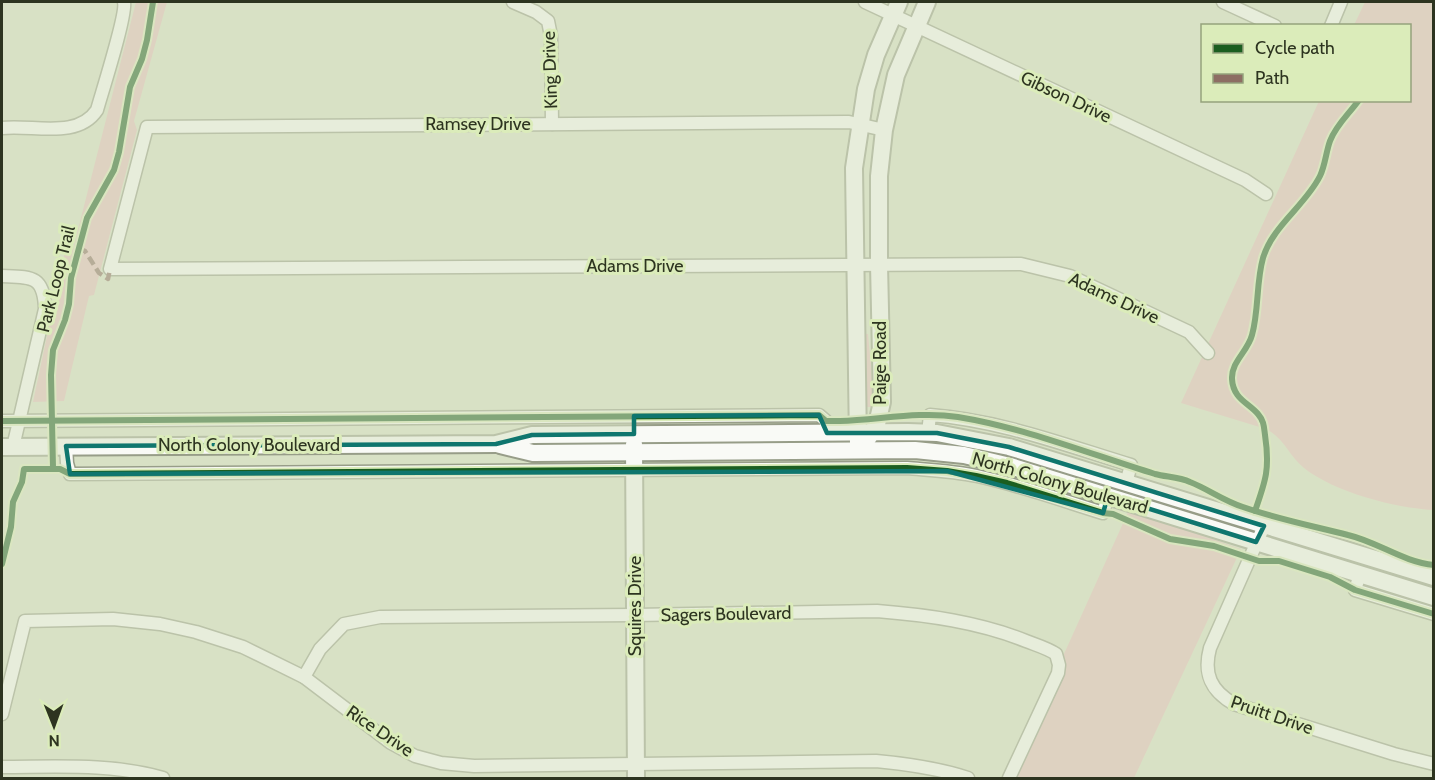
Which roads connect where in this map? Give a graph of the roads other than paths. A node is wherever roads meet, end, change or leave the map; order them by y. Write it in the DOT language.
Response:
graph roads {
  1 [pos="124,2"];
  2 [pos="513,2"];
  3 [pos="866,2"];
  4 [pos="927,2"];
  5 [pos="1223,2"];
  6 [pos="1341,2"];
  7 [pos="896,8"];
  8 [pos="1271,24"];
  9 [pos="1332,24"];
  10 [pos="915,26"];
  11 [pos="552,124"];
  12 [pos="860,124"];
  13 [pos="2,128"];
  14 [pos="884,130"];
  15 [pos="1266,194"];
  16 [pos="128,199"];
  17 [pos="879,264"];
  18 [pos="856,265"];
  19 [pos="2,276"];
  20 [pos="1208,353"];
  21 [pos="882,402"];
  22 [pos="633,416"];
  23 [pos="2,421"];
  24 [pos="18,421"];
  25 [pos="866,432"];
  26 [pos="908,432"];
  27 [pos="827,433"];
  28 [pos="634,434"];
  29 [pos="496,444"];
  30 [pos="66,446"];
  31 [pos="7,447"];
  32 [pos="858,450"];
  33 [pos="634,454"];
  34 [pos="633,471"];
  35 [pos="1108,496"];
  36 [pos="1264,526"];
  37 [pos="1256,542"];
  38 [pos="1360,574"];
  39 [pos="1434,577"];
  40 [pos="1434,597"];
  41 [pos="1434,614"];
  42 [pos="635,615"];
  43 [pos="304,677"];
  44 [pos="2,714"];
  45 [pos="1434,764"];
  46 [pos="2,767"];
  47 [pos="635,771"];
  48 [pos="163,778"];
  49 [pos="968,778"];
  50 [pos="1009,778"];
  1 -- 13 [label="street"];
  2 -- 11 [label="street, King Drive"];
  3 -- 7 [label="street, Gibson Drive"];
  4 -- 10 [label="main road, Paige Road"];
  5 -- 8 [label="street"];
  6 -- 9 [label="street"];
  7 -- 10 [label="street, Gibson Drive"];
  7 -- 12 [label="main road, Paige Road"];
  10 -- 14 [label="main road, Paige Road"];
  10 -- 15 [label="street, Gibson Drive"];
  11 -- 12 [label="street, Ramsey Drive"];
  11 -- 16 [label="street, Ramsey Drive"];
  12 -- 14 [label="street, Ramsey Drive"];
  12 -- 18 [label="main road, Paige Road"];
  14 -- 17 [label="main road, Paige Road"];
  16 -- 18 [label="street, Adams Drive"];
  17 -- 18 [label="street, Adams Drive"];
  17 -- 20 [label="street, Adams Drive"];
  17 -- 21 [label="main road, Paige Road"];
  18 -- 25 [label="main road, Paige Road"];
  19 -- 24 [label="street"];
  21 -- 25 [label="main road, Paige Road"];
  21 -- 26 [label="main road"];
  22 -- 24 [label="street"];
  22 -- 27 [label="street"];
  22 -- 28 [label="street"];
  23 -- 24 [label="street"];
  24 -- 31 [label="street"];
  25 -- 26 [label="main road, North Colony Boulevard"];
  25 -- 27 [label="main road, North Colony Boulevard"];
  25 -- 32 [label="main road, Paige Road"];
  26 -- 36 [label="main road, North Colony Boulevard"];
  27 -- 28 [label="main road, North Colony Boulevard"];
  28 -- 29 [label="main road, North Colony Boulevard"];
  28 -- 33 [label="main road, Squires Drive"];
  29 -- 30 [label="main road, North Colony Boulevard"];
  29 -- 33 [label="main road, North Colony Boulevard"];
  30 -- 31 [label="main road, North Colony Boulevard"];
  30 -- 34 [label="street"];
  32 -- 33 [label="main road, North Colony Boulevard"];
  32 -- 35 [label="main road, North Colony Boulevard"];
  33 -- 34 [label="main road, Squires Drive"];
  34 -- 35 [label="street"];
  34 -- 42 [label="main road, Squires Drive"];
  35 -- 37 [label="main road, North Colony Boulevard"];
  36 -- 37 [label="street, Pruitt Drive"];
  36 -- 39 [label="main road, North Colony Boulevard"];
  37 -- 38 [label="main road, North Colony Boulevard"];
  37 -- 45 [label="street, Pruitt Drive"];
  38 -- 40 [label="main road, North Colony Boulevard"];
  38 -- 41 [label="street"];
  42 -- 43 [label="street, Sagers Boulevard"];
  42 -- 47 [label="main road, Squires Drive"];
  42 -- 50 [label="street, Sagers Boulevard"];
  43 -- 44 [label="street, Rice Drive"];
  43 -- 47 [label="street, Rice Drive"];
  46 -- 48 [label="street"];
  47 -- 49 [label="street, Rice Drive"];
}
